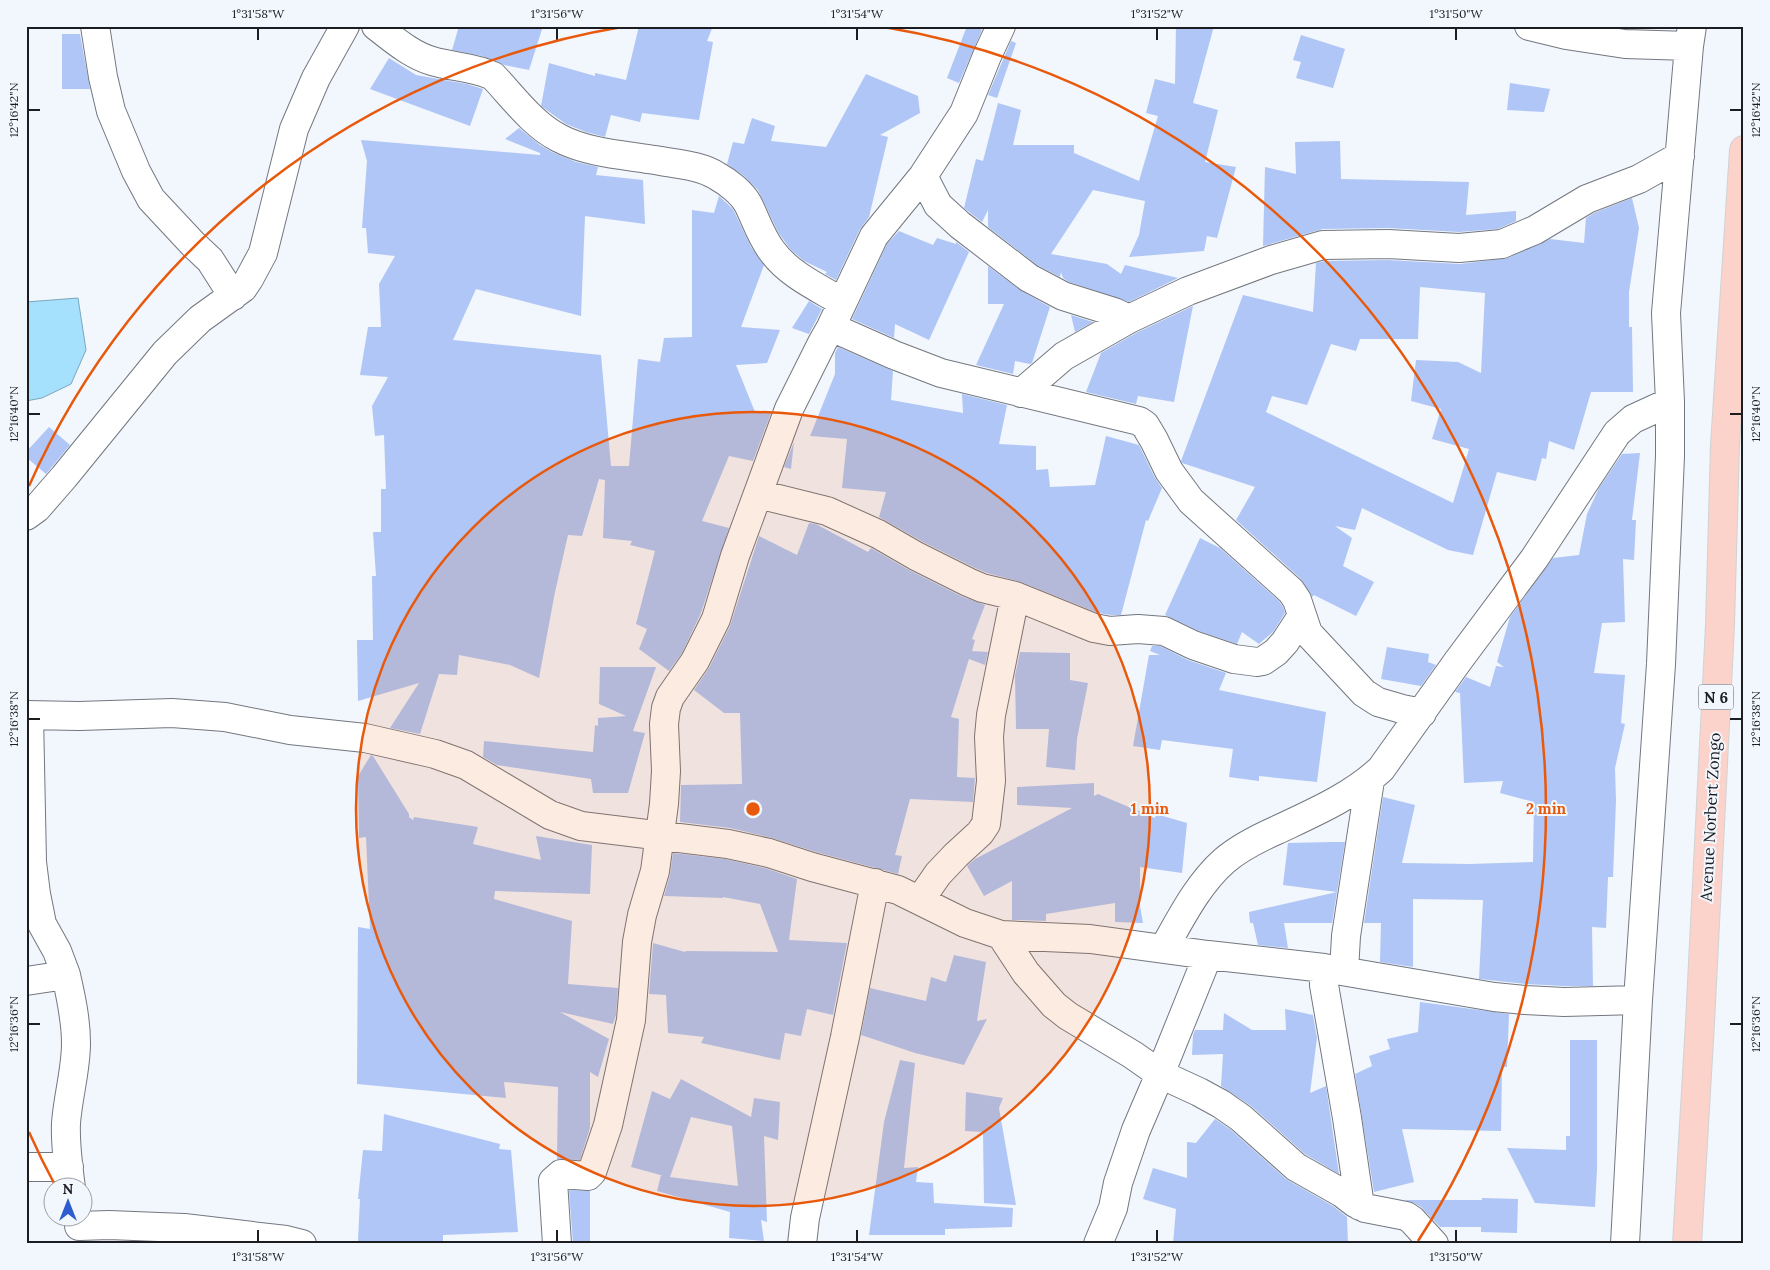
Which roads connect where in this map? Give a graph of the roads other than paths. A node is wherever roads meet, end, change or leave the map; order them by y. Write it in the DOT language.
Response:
graph roads {
  1 [pos="95,26"];
  2 [pos="344,26"];
  3 [pos="376,26"];
  4 [pos="1001,26"];
  5 [pos="1529,26"];
  6 [pos="1690,36"];
  7 [pos="1744,150"];
  8 [pos="1680,156"];
  9 [pos="923,176"];
  10 [pos="233,296"];
  11 [pos="842,302"];
  12 [pos="1129,319"];
  13 [pos="832,327"];
  14 [pos="1021,393"];
  15 [pos="1670,402"];
  16 [pos="758,494"];
  17 [pos="26,516"];
  18 [pos="1015,596"];
  19 [pos="1302,616"];
  20 [pos="1422,713"];
  21 [pos="27,715"];
  22 [pos="1370,780"];
  23 [pos="660,834"];
  24 [pos="875,883"];
  25 [pos="920,900"];
  26 [pos="1001,935"];
  27 [pos="1164,948"];
  28 [pos="1208,955"];
  29 [pos="1334,969"];
  30 [pos="66,975"];
  31 [pos="26,981"];
  32 [pos="1638,1000"];
  33 [pos="1160,1074"];
  34 [pos="26,1167"];
  35 [pos="70,1177"];
  36 [pos="1360,1206"];
  37 [pos="80,1229"];
  38 [pos="302,1244"];
  39 [pos="557,1244"];
  40 [pos="802,1244"];
  41 [pos="1098,1244"];
  42 [pos="1434,1244"];
  43 [pos="1625,1244"];
  44 [pos="1687,1244"];
  1 -- 10 [label="street"];
  2 -- 10 [label="street"];
  3 -- 11 [label="street"];
  4 -- 9 [label="street"];
  5 -- 6 [label="street"];
  6 -- 8 [label="street"];
  7 -- 44 [label="main road, Avenue Norbert Zongo / N 6"];
  8 -- 12 [label="street"];
  8 -- 15 [label="street"];
  9 -- 11 [label="street"];
  9 -- 12 [label="street"];
  10 -- 17 [label="street"];
  11 -- 13 [label="street"];
  12 -- 14 [label="street"];
  13 -- 14 [label="street"];
  13 -- 16 [label="street"];
  14 -- 19 [label="street"];
  15 -- 20 [label="street"];
  15 -- 32 [label="street"];
  16 -- 18 [label="street"];
  16 -- 23 [label="street"];
  18 -- 19 [label="street"];
  18 -- 25 [label="street"];
  19 -- 20 [label="street"];
  20 -- 22 [label="street"];
  21 -- 23 [label="street"];
  21 -- 30 [label="street"];
  22 -- 27 [label="street"];
  22 -- 29 [label="street"];
  23 -- 24 [label="street"];
  23 -- 39 [label="street"];
  24 -- 25 [label="street"];
  24 -- 40 [label="street"];
  25 -- 26 [label="street"];
  26 -- 27 [label="street"];
  26 -- 33 [label="street"];
  27 -- 28 [label="street"];
  28 -- 29 [label="street"];
  28 -- 33 [label="street"];
  29 -- 32 [label="street"];
  29 -- 36 [label="street"];
  30 -- 31 [label="street"];
  30 -- 35 [label="street"];
  32 -- 43 [label="street"];
  33 -- 36 [label="street"];
  33 -- 41 [label="street"];
  34 -- 35 [label="street"];
  36 -- 42 [label="street"];
  37 -- 38 [label="street"];
}
